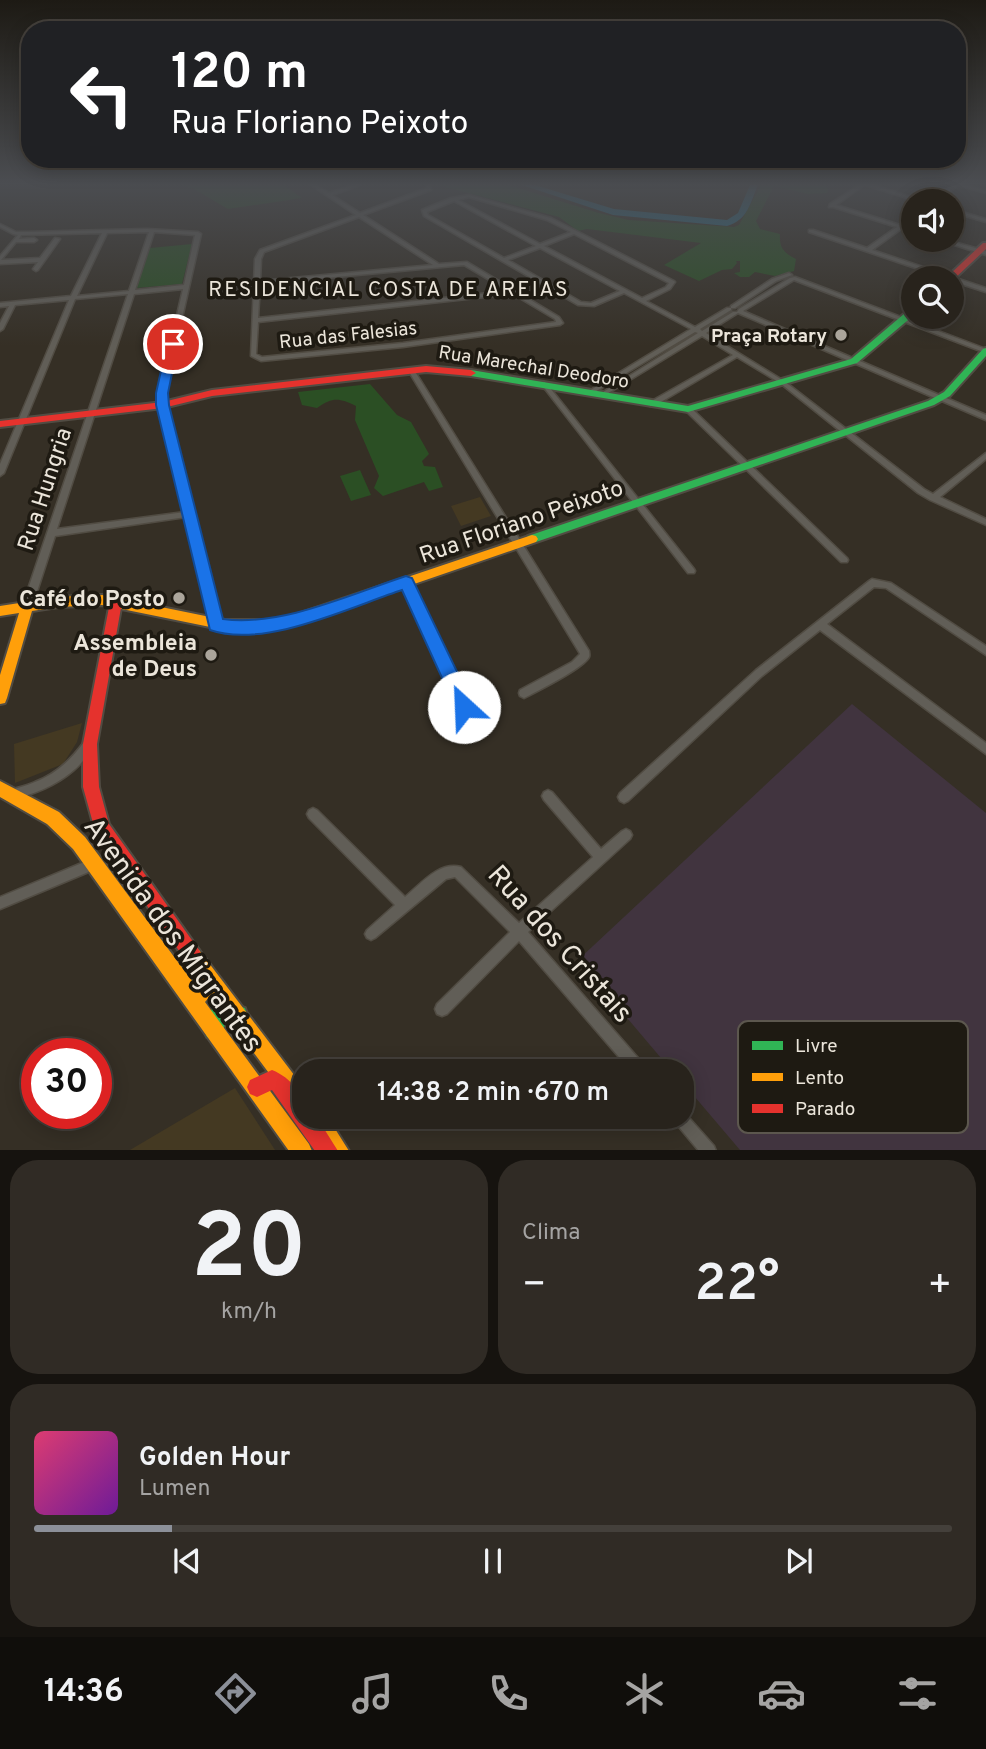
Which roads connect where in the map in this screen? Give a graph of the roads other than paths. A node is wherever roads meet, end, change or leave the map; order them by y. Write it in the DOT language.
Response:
graph roads {
  1 [pos="17,239"];
  2 [pos="57,239"];
  3 [pos="62,239"];
  4 [pos="101,239"];
  5 [pos="149,239"];
  6 [pos="198,239"];
  7 [pos="296,239"];
  8 [pos="396,239"];
  9 [pos="467,239"];
  10 [pos="529,239"];
  11 [pos="558,239"];
  12 [pos="589,239"];
  13 [pos="834,239"];
  14 [pos="884,239"];
  15 [pos="15,241"];
  16 [pos="541,245"];
  17 [pos="964,245"];
  18 [pos="868,250"];
  19 [pos="984,250"];
  20 [pos="42,260"];
  21 [pos="504,260"];
  22 [pos="0,261"];
  23 [pos="437,265"];
  24 [pos="915,266"];
  25 [pos="964,267"];
  26 [pos="36,269"];
  27 [pos="964,282"];
  28 [pos="257,283"];
  29 [pos="185,287"];
  30 [pos="986,290"];
  31 [pos="624,291"];
  32 [pos="515,292"];
  33 [pos="130,293"];
  34 [pos="73,298"];
  35 [pos="643,300"];
  36 [pos="13,304"];
  37 [pos="0,305"];
  38 [pos="736,310"];
  39 [pos="901,313"];
  40 [pos="256,320"];
  41 [pos="901,320"];
  42 [pos="939,329"];
  43 [pos="0,330"];
  44 [pos="698,331"];
  45 [pos="986,350"];
  46 [pos="737,355"];
  47 [pos="854,361"];
  48 [pos="411,370"];
  49 [pos="782,382"];
  50 [pos="544,384"];
  51 [pos="597,393"];
  52 [pos="942,398"];
  53 [pos="652,404"];
  54 [pos="163,405"];
  55 [pos="688,409"];
  56 [pos="91,414"];
  57 [pos="986,418"];
  58 [pos="22,422"];
  59 [pos="0,424"];
  60 [pos="845,431"];
  61 [pos="986,455"];
  62 [pos="747,465"];
  63 [pos="0,473"];
  64 [pos="933,498"];
  65 [pos="639,503"];
  66 [pos="189,514"];
  67 [pos="986,522"];
  68 [pos="51,533"];
  69 [pos="517,544"];
  70 [pos="844,560"];
  71 [pos="691,571"];
  72 [pos="406,582"];
  73 [pos="116,602"];
  74 [pos="27,607"];
  75 [pos="0,611"];
  76 [pos="820,624"];
  77 [pos="216,625"];
  78 [pos="986,651"];
  79 [pos="524,693"];
  80 [pos="0,698"];
  81 [pos="464,707"];
  82 [pos="90,744"];
  83 [pos="986,749"];
  84 [pos="5,792"];
  85 [pos="548,796"];
  86 [pos="624,797"];
  87 [pos="313,814"];
  88 [pos="626,835"];
  89 [pos="600,857"];
  90 [pos="94,864"];
  91 [pos="0,903"];
  92 [pos="405,906"];
  93 [pos="519,932"];
  94 [pos="371,934"];
  95 [pos="206,974"];
  96 [pos="183,990"];
  97 [pos="442,1009"];
  98 [pos="238,1015"];
  99 [pos="214,1030"];
  100 [pos="630,1059"];
  101 [pos="257,1087"];
  102 [pos="292,1088"];
  103 [pos="324,1129"];
  104 [pos="690,1129"];
  105 [pos="302,1150"];
  106 [pos="327,1150"];
  107 [pos="339,1150"];
  108 [pos="709,1150"];
  1 -- 15 [label="street"];
  2 -- 3 [label="street"];
  2 -- 15 [label="street"];
  2 -- 20 [label="street"];
  4 -- 34 [label="street"];
  5 -- 33 [label="street"];
  6 -- 29 [label="street"];
  7 -- 28 [label="street, Rua das Falesias"];
  8 -- 23 [label="street"];
  9 -- 21 [label="street"];
  10 -- 16 [label="street"];
  11 -- 16 [label="street"];
  12 -- 35 [label="street"];
  13 -- 18 [label="street"];
  14 -- 18 [label="street"];
  15 -- 22 [label="street"];
  16 -- 21 [label="street"];
  16 -- 31 [label="street"];
  17 -- 19 [label="street"];
  18 -- 24 [label="street"];
  19 -- 25 [label="street"];
  20 -- 22 [label="street"];
  20 -- 26 [label="street"];
  21 -- 31 [label="street"];
  23 -- 28 [label="street"];
  23 -- 32 [label="street"];
  27 -- 30 [label="street"];
  28 -- 40 [label="street, Rua das Falesias"];
  29 -- 33 [label="street"];
  29 -- 54 [label="street"];
  31 -- 35 [label="street"];
  32 -- 40 [label="street"];
  32 -- 40 [label="street, Rua das Falesias"];
  33 -- 34 [label="street"];
  33 -- 56 [label="street, Rua Hungria"];
  34 -- 36 [label="street"];
  34 -- 58 [label="street"];
  35 -- 44 [label="street"];
  36 -- 37 [label="street"];
  36 -- 43 [label="street"];
  38 -- 39 [label="street"];
  38 -- 44 [label="street"];
  38 -- 47 [label="street"];
  41 -- 47 [label="street, Rua Marechal Deodoro"];
  42 -- 45 [label="street"];
  44 -- 46 [label="street"];
  44 -- 51 [label="street"];
  44 -- 51 [label="street"];
  45 -- 52 [label="street, Rua Floriano Peixoto"];
  46 -- 49 [label="street"];
  46 -- 53 [label="street"];
  47 -- 49 [label="street, Rua Marechal Deodoro"];
  47 -- 52 [label="street"];
  48 -- 50 [label="street, Rua Marechal Deodoro"];
  48 -- 54 [label="street, Rua Marechal Deodoro"];
  48 -- 69 [label="street"];
  49 -- 55 [label="street, Rua Marechal Deodoro"];
  49 -- 60 [label="street"];
  50 -- 51 [label="street, Rua Marechal Deodoro"];
  50 -- 65 [label="street"];
  51 -- 53 [label="street, Rua Marechal Deodoro"];
  52 -- 57 [label="street"];
  52 -- 60 [label="street, Rua Floriano Peixoto"];
  53 -- 55 [label="street, Rua Marechal Deodoro"];
  54 -- 56 [label="street, Rua Marechal Deodoro"];
  54 -- 66 [label="street"];
  55 -- 62 [label="street"];
  56 -- 58 [label="street, Rua Marechal Deodoro"];
  56 -- 68 [label="street, Rua Hungria"];
  58 -- 59 [label="street, Rua Marechal Deodoro"];
  58 -- 63 [label="street"];
  60 -- 62 [label="street, Rua Floriano Peixoto"];
  60 -- 64 [label="street"];
  61 -- 64 [label="street"];
  62 -- 65 [label="street, Rua Floriano Peixoto"];
  62 -- 70 [label="street"];
  64 -- 67 [label="street"];
  65 -- 69 [label="street, Rua Floriano Peixoto"];
  65 -- 71 [label="street"];
  66 -- 68 [label="street"];
  66 -- 77 [label="street"];
  68 -- 74 [label="street, Rua Hungria"];
  69 -- 72 [label="street, Rua Floriano Peixoto"];
  69 -- 79 [label="street"];
  72 -- 77 [label="street, Rua Floriano Peixoto"];
  72 -- 81 [label="street"];
  73 -- 74 [label="street, Rua Floriano Peixoto"];
  73 -- 77 [label="street, Rua Floriano Peixoto"];
  73 -- 82 [label="street, Avenida dos Migrantes"];
  74 -- 75 [label="street, Rua Floriano Peixoto"];
  74 -- 80 [label="street, Rua Hungria"];
  76 -- 78 [label="street"];
  76 -- 83 [label="street"];
  76 -- 86 [label="street"];
  82 -- 84 [label="street"];
  82 -- 95 [label="street, Avenida dos Migrantes"];
  84 -- 90 [label="street, Avenida dos Migrantes"];
  85 -- 89 [label="street"];
  87 -- 92 [label="street"];
  88 -- 89 [label="street"];
  89 -- 93 [label="street"];
  90 -- 91 [label="street"];
  90 -- 96 [label="street, Avenida dos Migrantes"];
  92 -- 93 [label="street, Rua dos Cristais"];
  92 -- 94 [label="street, Rua dos Cristais"];
  93 -- 97 [label="street"];
  93 -- 100 [label="street, Rua dos Cristais"];
  95 -- 96 [label="street"];
  95 -- 98 [label="street, Avenida dos Migrantes"];
  96 -- 99 [label="street, Avenida dos Migrantes"];
  98 -- 99 [label="street"];
  98 -- 102 [label="street, Avenida dos Migrantes"];
  99 -- 101 [label="street, Avenida dos Migrantes"];
  101 -- 105 [label="street, Avenida dos Migrantes"];
  101 -- 106 [label="street, Avenida dos Migrantes"];
  103 -- 107 [label="street"];
  104 -- 108 [label="street"];
}
